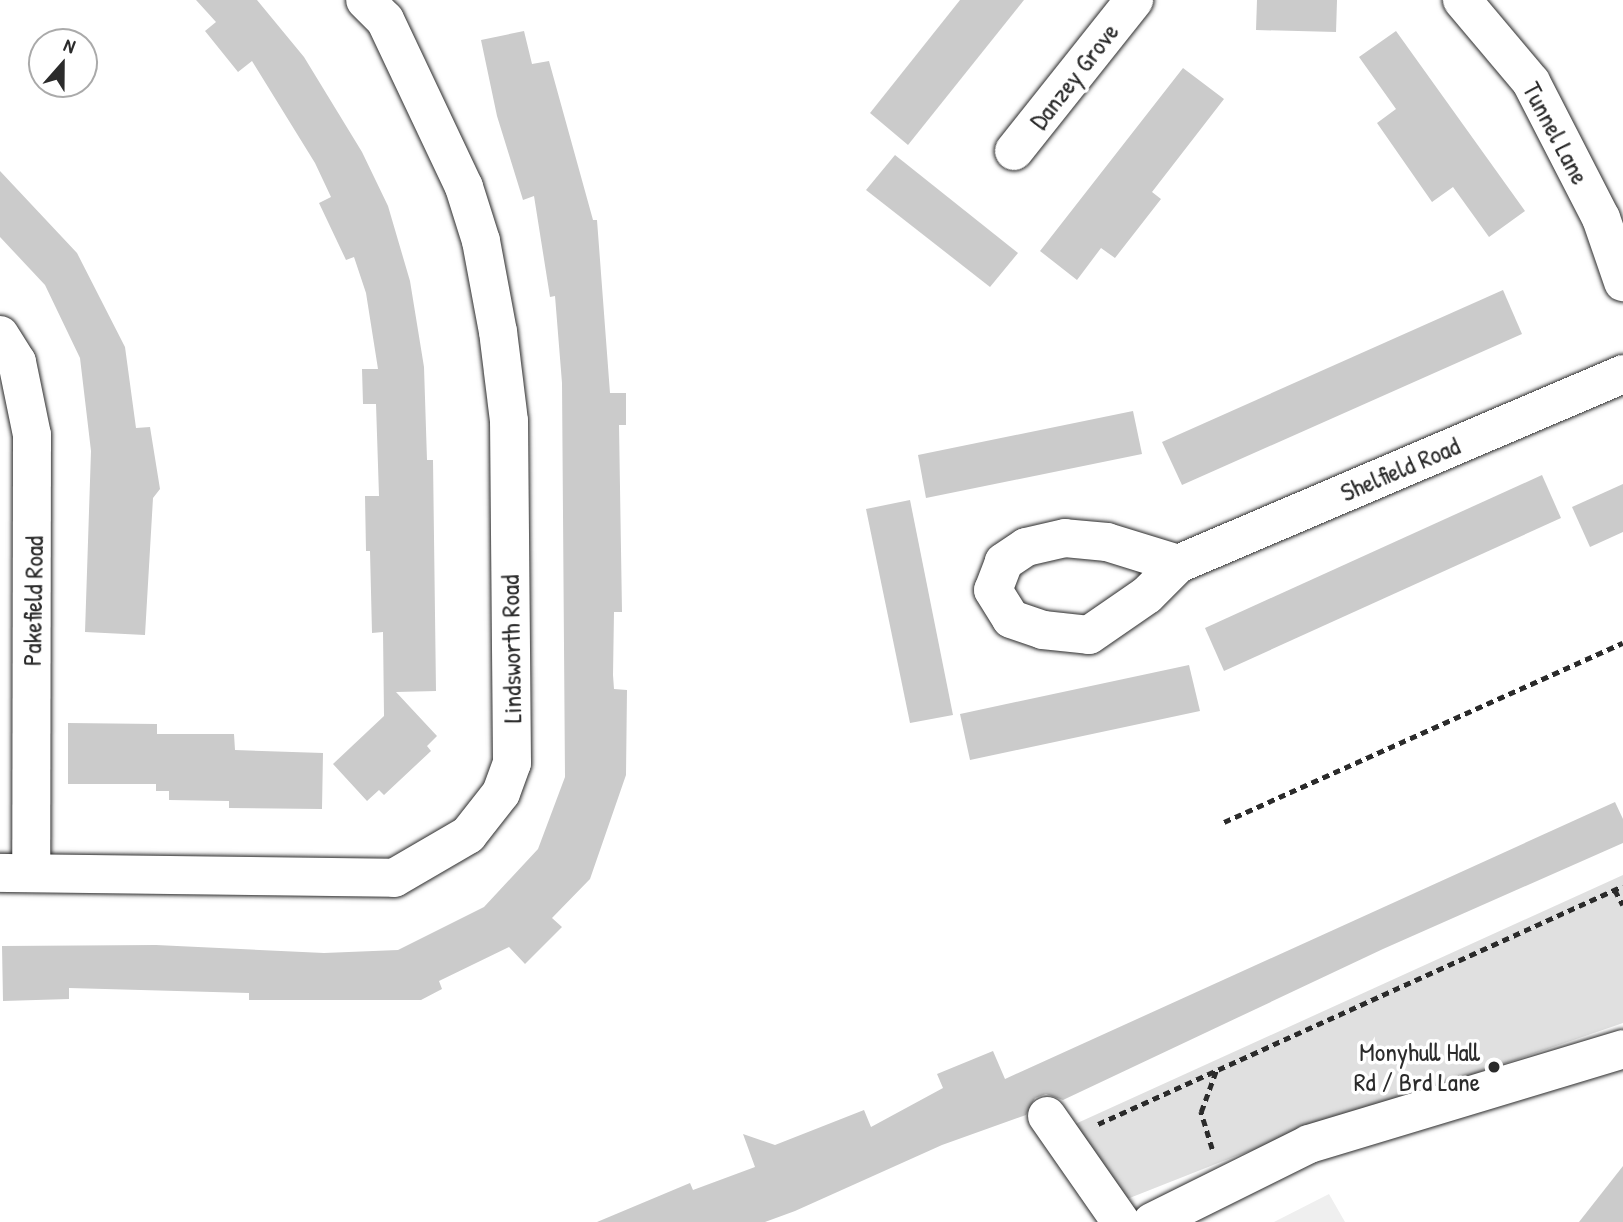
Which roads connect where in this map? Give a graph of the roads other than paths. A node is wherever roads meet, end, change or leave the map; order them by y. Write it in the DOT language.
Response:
graph roads {
  1 [pos="1134,0"];
  2 [pos="1462,0"];
  3 [pos="385,7"];
  4 [pos="1014,151"];
  5 [pos="1623,282"];
  6 [pos="0,335"];
  7 [pos="1623,374"];
  8 [pos="1178,564"];
  9 [pos="15,873"];
  10 [pos="1623,1049"];
  11 [pos="1055,1128"];
  12 [pos="1121,1222"];
  13 [pos="1152,1222"];
  1 -- 4 [label="street, Danzey Grove"];
  2 -- 5 [label="street, Tunnel Lane"];
  3 -- 9 [label="street, Lindsworth Road"];
  6 -- 9 [label="street, Pakefield Road"];
  7 -- 8 [label="street, Shelfield Road"];
  10 -- 13 [label="street"];
  11 -- 12 [label="street"];
}
